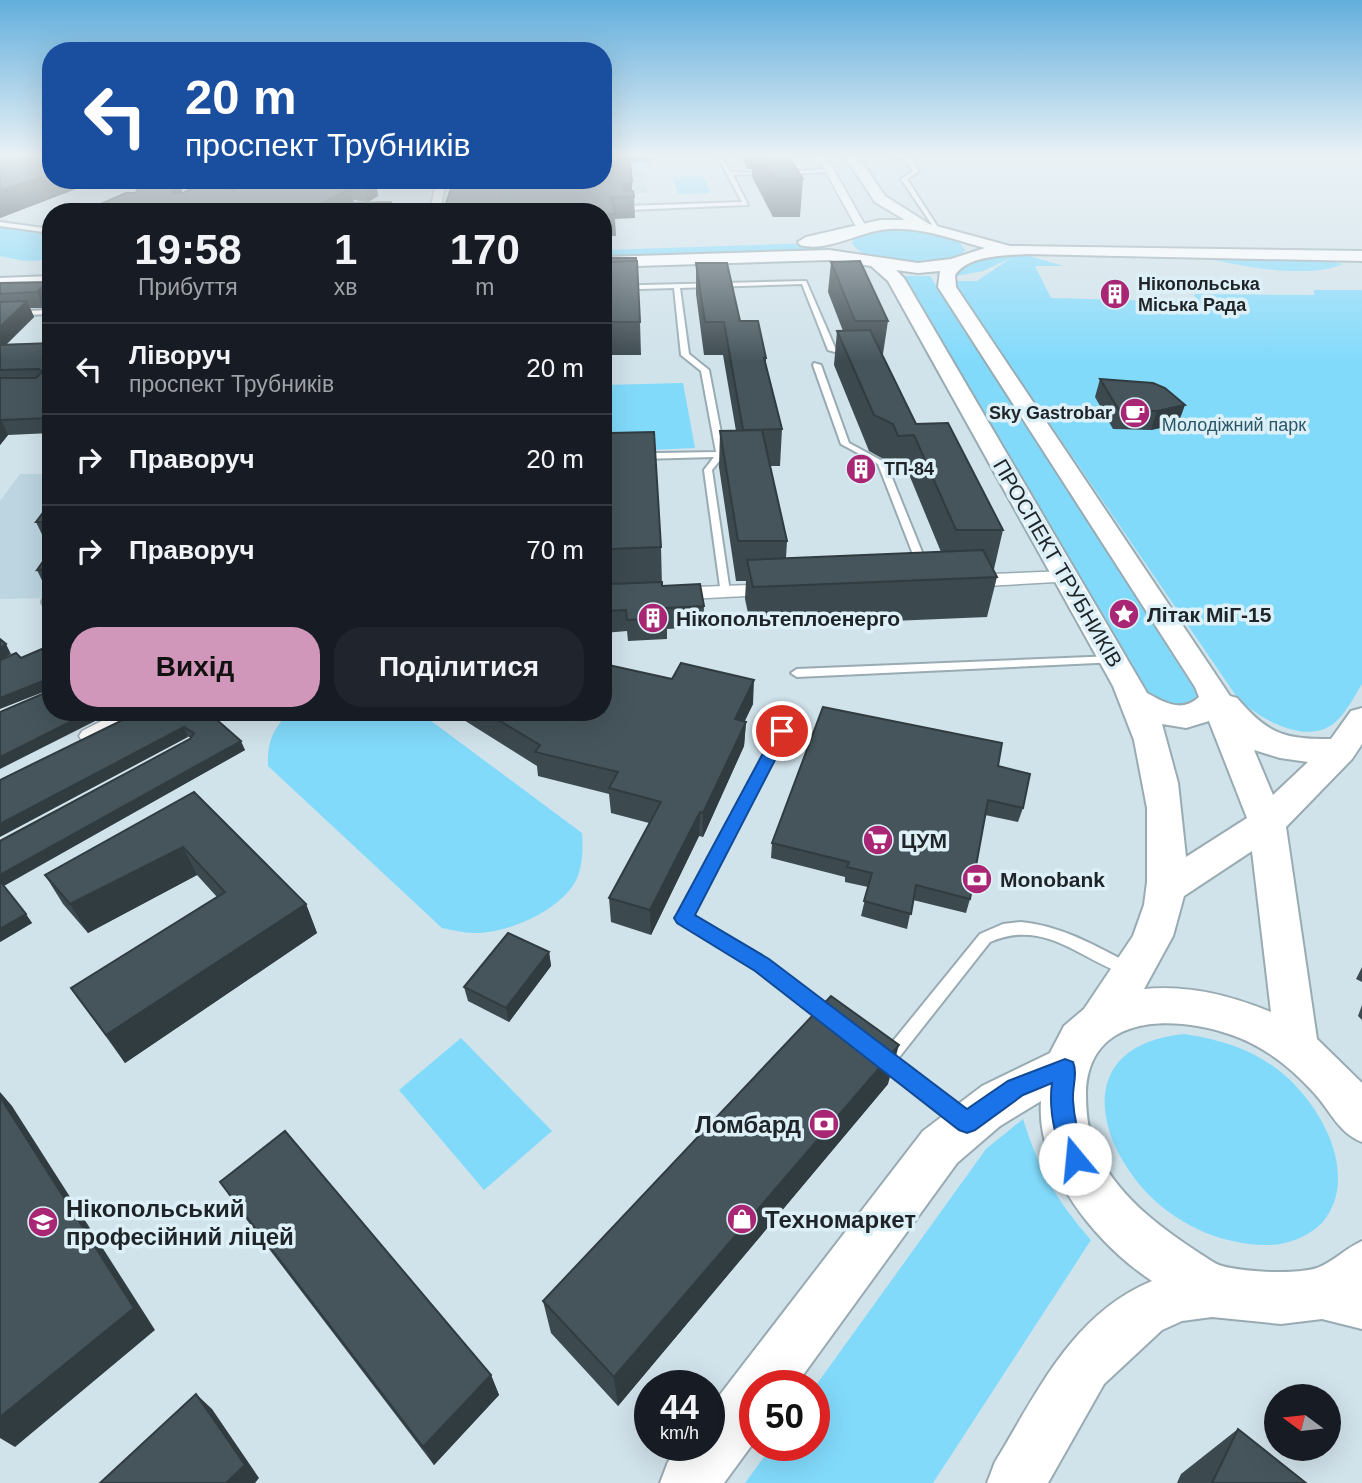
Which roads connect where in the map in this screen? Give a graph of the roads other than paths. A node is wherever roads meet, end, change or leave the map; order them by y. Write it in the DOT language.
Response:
graph roads {
  1 [pos="853,223"];
  2 [pos="861,223"];
  3 [pos="925,223"];
  4 [pos="931,223"];
  5 [pos="0,224"];
  6 [pos="934,228"];
  7 [pos="856,229"];
  8 [pos="42,230"];
  9 [pos="962,237"];
  10 [pos="612,248"];
  11 [pos="1026,249"];
  12 [pos="1362,256"];
  13 [pos="962,260"];
  14 [pos="868,261"];
  15 [pos="612,262"];
  16 [pos="42,264"];
  17 [pos="0,266"];
  18 [pos="702,275"];
  19 [pos="42,281"];
  20 [pos="0,283"];
  21 [pos="705,285"];
  22 [pos="677,286"];
  23 [pos="612,288"];
  24 [pos="42,312"];
  25 [pos="0,314"];
  26 [pos="832,350"];
  27 [pos="817,365"];
  28 [pos="721,454"];
  29 [pos="612,457"];
  30 [pos="1067,577"];
  31 [pos="930,583"];
  32 [pos="794,589"];
  33 [pos="726,592"];
  34 [pos="644,595"];
  35 [pos="1114,660"];
  36 [pos="797,673"];
  37 [pos="1213,693"];
  38 [pos="1133,698"];
  39 [pos="1362,719"];
  40 [pos="120,721"];
  41 [pos="782,731"];
  42 [pos="69,747"];
  43 [pos="1340,751"];
  44 [pos="1267,823"];
  45 [pos="1165,889"];
  46 [pos="1131,971"];
  47 [pos="1100,1021"];
  48 [pos="845,1029"];
  49 [pos="866,1045"];
  50 [pos="1297,1049"];
  51 [pos="887,1061"];
  52 [pos="1065,1068"];
  53 [pos="1356,1107"];
  54 [pos="967,1122"];
  55 [pos="1349,1288"];
  56 [pos="1212,1290"];
  57 [pos="773,1370"];
  58 [pos="739,1415"];
  59 [pos="689,1483"];
  60 [pos="1016,1483"];
  1 -- 7 [label="street"];
  2 -- 7 [label="main road"];
  3 -- 6 [label="main road"];
  4 -- 6 [label="lane"];
  5 -- 8 [label="lane"];
  6 -- 7 [label="main road"];
  6 -- 9 [label="main road"];
  7 -- 10 [label="main road"];
  7 -- 14 [label="main road"];
  9 -- 11 [label="main road"];
  9 -- 13 [label="main road"];
  11 -- 12 [label="main road"];
  11 -- 13 [label="main road"];
  13 -- 14 [label="main road"];
  13 -- 37 [label="main road"];
  14 -- 15 [label="main road"];
  14 -- 30 [label="main road, ПРОСПЕКТ ТРУБНИКІВ"];
  16 -- 17 [label="main road"];
  18 -- 21 [label="lane"];
  19 -- 20 [label="main road"];
  21 -- 22 [label="lane"];
  21 -- 26 [label="lane"];
  22 -- 23 [label="lane"];
  22 -- 28 [label="lane"];
  24 -- 25 [label="lane"];
  27 -- 31 [label="lane"];
  28 -- 29 [label="lane"];
  28 -- 33 [label="lane"];
  30 -- 31 [label="street"];
  30 -- 35 [label="main road, ПРОСПЕКТ ТРУБНИКІВ"];
  32 -- 33 [label="street"];
  33 -- 34 [label="street"];
  35 -- 36 [label="lane"];
  35 -- 38 [label="main road, ПРОСПЕКТ ТРУБНИКІВ"];
  37 -- 38 [label="main road"];
  37 -- 43 [label="main road"];
  37 -- 44 [label="main road"];
  38 -- 45 [label="main road, ПРОСПЕКТ ТРУБНИКІВ"];
  39 -- 43 [label="main road"];
  40 -- 42 [label="street"];
  41 -- 48 [label="lane"];
  43 -- 44 [label="main road"];
  44 -- 45 [label="main road"];
  44 -- 50 [label="main road"];
  45 -- 46 [label="main road, ПРОСПЕКТ ТРУБНИКІВ"];
  46 -- 47 [label="main road, ПРОСПЕКТ ТРУБНИКІВ"];
  46 -- 51 [label="lane"];
  47 -- 50 [label="main road, ПРОСПЕКТ ТРУБНИКІВ"];
  47 -- 52 [label="main road, ПРОСПЕКТ ТРУБНИКІВ"];
  49 -- 51 [label="lane"];
  50 -- 53 [label="main road, ПРОСПЕКТ ТРУБНИКІВ"];
  51 -- 54 [label="lane"];
  52 -- 54 [label="main road"];
  52 -- 56 [label="main road, ПРОСПЕКТ ТРУБНИКІВ"];
  54 -- 57 [label="main road"];
  55 -- 56 [label="main road, ПРОСПЕКТ ТРУБНИКІВ"];
  56 -- 60 [label="main road, ПРОСПЕКТ ТРУБНИКІВ"];
  58 -- 59 [label="main road"];
}
